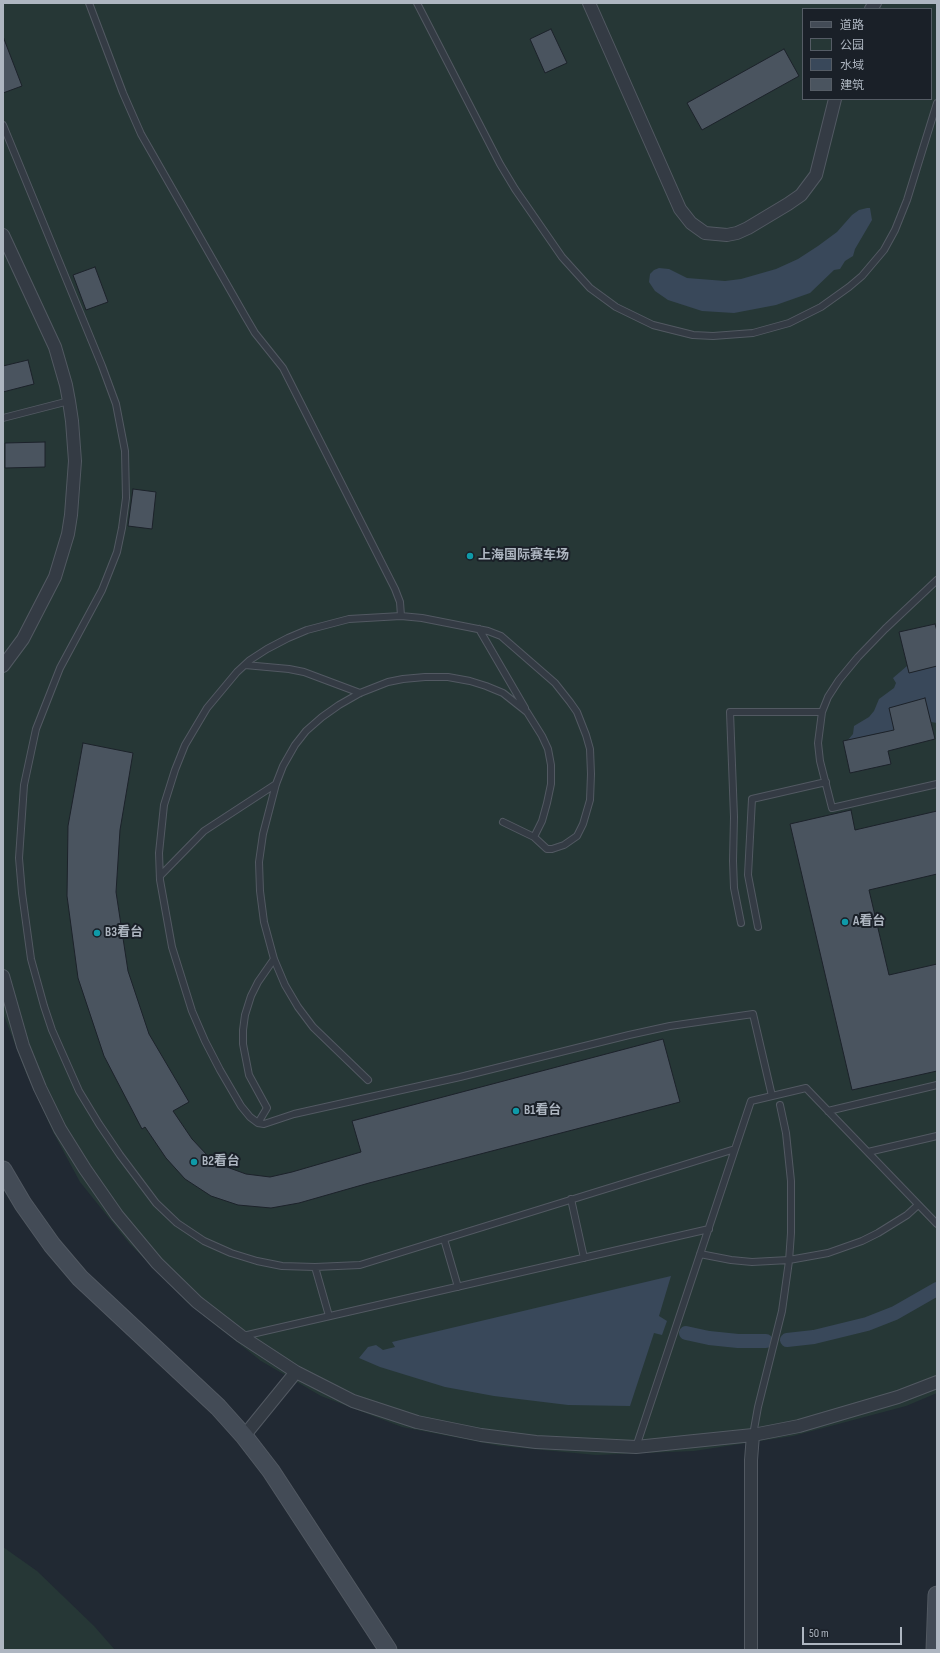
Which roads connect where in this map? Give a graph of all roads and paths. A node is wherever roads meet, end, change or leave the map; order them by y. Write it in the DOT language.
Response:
graph roads {
  1 [pos="89,3"];
  2 [pos="416,3"];
  3 [pos="589,3"];
  4 [pos="835,100"];
  5 [pos="937,103"];
  6 [pos="3,125"];
  7 [pos="3,235"];
  8 [pos="69,402"];
  9 [pos="3,418"];
  10 [pos="937,580"];
  11 [pos="401,616"];
  12 [pos="479,629"];
  13 [pos="245,665"];
  14 [pos="3,666"];
  15 [pos="360,693"];
  16 [pos="527,712"];
  17 [pos="822,712"];
  18 [pos="826,782"];
  19 [pos="276,784"];
  20 [pos="937,784"];
  21 [pos="503,822"];
  22 [pos="534,838"];
  23 [pos="160,876"];
  24 [pos="741,923"];
  25 [pos="758,927"];
  26 [pos="274,959"];
  27 [pos="3,976"];
  28 [pos="368,1080"];
  29 [pos="937,1085"];
  30 [pos="772,1096"];
  31 [pos="780,1105"];
  32 [pos="828,1111"];
  33 [pos="258,1123"];
  34 [pos="937,1136"];
  35 [pos="735,1149"];
  36 [pos="868,1152"];
  37 [pos="3,1170"];
  38 [pos="571,1199"];
  39 [pos="918,1205"];
  40 [pos="937,1224"];
  41 [pos="709,1229"];
  42 [pos="444,1239"];
  43 [pos="700,1254"];
  44 [pos="584,1258"];
  45 [pos="789,1260"];
  46 [pos="315,1267"];
  47 [pos="458,1287"];
  48 [pos="329,1316"];
  49 [pos="241,1336"];
  50 [pos="296,1372"];
  51 [pos="937,1382"];
  52 [pos="753,1435"];
  53 [pos="244,1436"];
  54 [pos="636,1447"];
  55 [pos="937,1595"];
  56 [pos="935,1643"];
  57 [pos="388,1650"];
  58 [pos="751,1650"];
  1 -- 11 [label="lane"];
  2 -- 5 [label="lane"];
  3 -- 4 [label="street"];
  6 -- 46 [label="lane"];
  7 -- 8 [label="street"];
  8 -- 9 [label="lane"];
  8 -- 14 [label="street"];
  10 -- 17 [label="lane"];
  11 -- 12 [label="lane"];
  11 -- 13 [label="lane"];
  12 -- 16 [label="lane"];
  12 -- 22 [label="lane"];
  13 -- 15 [label="lane"];
  13 -- 23 [label="lane"];
  15 -- 16 [label="lane"];
  15 -- 19 [label="lane"];
  16 -- 22 [label="lane"];
  17 -- 18 [label="lane"];
  17 -- 24 [label="lane"];
  18 -- 20 [label="lane"];
  18 -- 25 [label="lane"];
  19 -- 23 [label="lane"];
  19 -- 26 [label="lane"];
  21 -- 22 [label="lane"];
  23 -- 33 [label="lane"];
  26 -- 28 [label="lane"];
  26 -- 33 [label="lane"];
  27 -- 49 [label="street"];
  29 -- 32 [label="lane"];
  30 -- 32 [label="lane"];
  30 -- 33 [label="lane"];
  30 -- 35 [label="lane"];
  31 -- 45 [label="lane"];
  32 -- 36 [label="lane"];
  34 -- 36 [label="lane"];
  35 -- 38 [label="lane"];
  35 -- 41 [label="lane"];
  36 -- 39 [label="lane"];
  37 -- 53 [label="street"];
  38 -- 42 [label="lane"];
  38 -- 44 [label="lane"];
  39 -- 40 [label="lane"];
  39 -- 45 [label="lane"];
  41 -- 43 [label="lane"];
  41 -- 44 [label="lane"];
  42 -- 46 [label="lane"];
  42 -- 47 [label="lane"];
  43 -- 45 [label="lane"];
  43 -- 54 [label="lane"];
  44 -- 47 [label="lane"];
  45 -- 52 [label="lane"];
  46 -- 48 [label="lane"];
  47 -- 48 [label="lane"];
  48 -- 49 [label="lane"];
  49 -- 50 [label="street"];
  50 -- 53 [label="street"];
  50 -- 54 [label="street"];
  51 -- 52 [label="street"];
  52 -- 54 [label="street"];
  52 -- 58 [label="street"];
  53 -- 57 [label="street"];
  55 -- 56 [label="street"];
}
